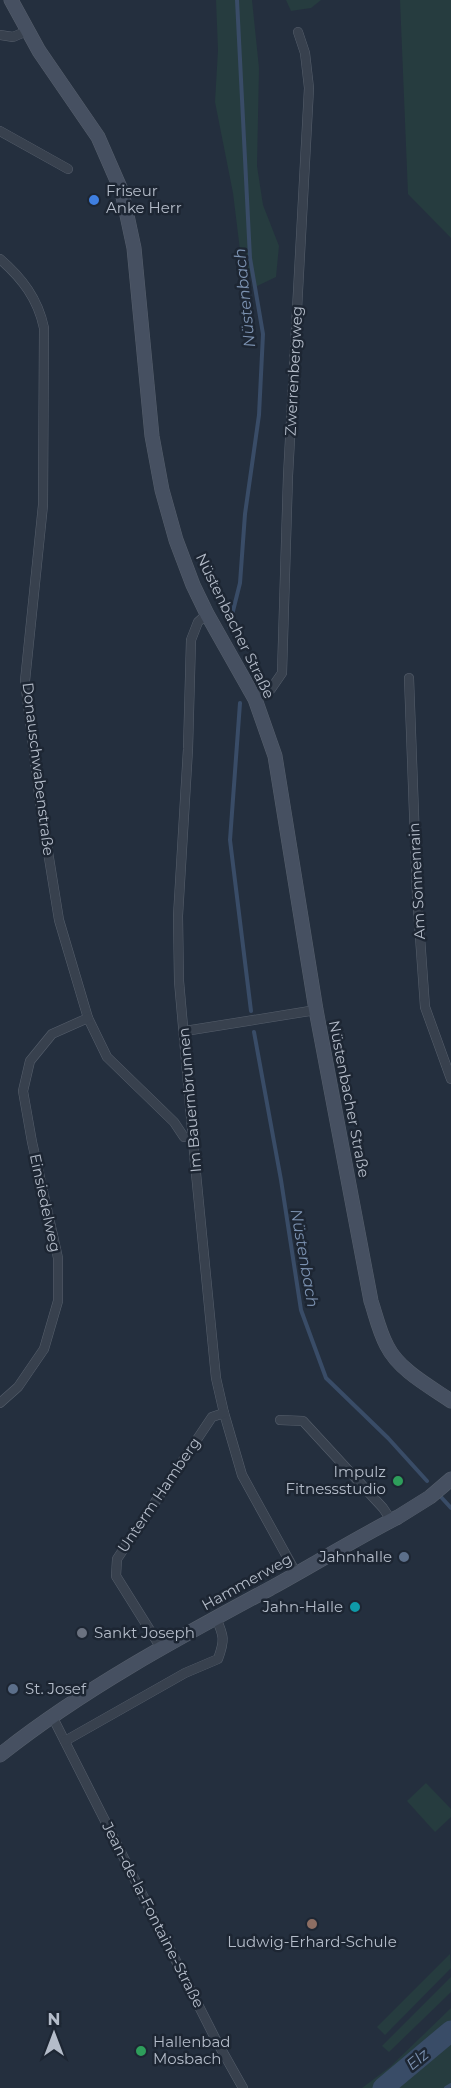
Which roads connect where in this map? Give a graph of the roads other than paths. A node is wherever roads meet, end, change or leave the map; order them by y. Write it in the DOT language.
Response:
graph roads {
  1 [pos="10,0"];
  2 [pos="27,31"];
  3 [pos="298,32"];
  4 [pos="0,35"];
  5 [pos="0,131"];
  6 [pos="68,169"];
  7 [pos="0,259"];
  8 [pos="207,614"];
  9 [pos="409,678"];
  10 [pos="255,699"];
  11 [pos="316,1010"];
  12 [pos="88,1018"];
  13 [pos="185,1031"];
  14 [pos="451,1079"];
  15 [pos="193,1137"];
  16 [pos="451,1401"];
  17 [pos="0,1403"];
  18 [pos="224,1413"];
  19 [pos="280,1420"];
  20 [pos="451,1479"];
  21 [pos="391,1520"];
  22 [pos="296,1573"];
  23 [pos="216,1618"];
  24 [pos="161,1648"];
  25 [pos="52,1716"];
  26 [pos="65,1741"];
  27 [pos="0,1755"];
  28 [pos="243,2088"];
  1 -- 2 [label="main road, Nüstenbacher Straße"];
  2 -- 4 [label="street"];
  2 -- 8 [label="main road, Nüstenbacher Straße"];
  3 -- 10 [label="street, Zwerrenbergweg"];
  5 -- 6 [label="street"];
  7 -- 12 [label="street, Donauschwabenstraße"];
  8 -- 10 [label="main road, Nüstenbacher Straße"];
  8 -- 13 [label="street, Im Bauernbrunnen"];
  9 -- 14 [label="street, Am Sonnenrain"];
  10 -- 11 [label="main road, Nüstenbacher Straße"];
  11 -- 13 [label="street"];
  11 -- 16 [label="main road, Nüstenbacher Straße"];
  12 -- 15 [label="street, Donauschwabenstraße"];
  12 -- 17 [label="street, Einsiedelweg"];
  13 -- 15 [label="street, Im Bauernbrunnen"];
  15 -- 18 [label="street, Im Bauernbrunnen"];
  18 -- 22 [label="street, Im Bauernbrunnen"];
  18 -- 24 [label="street, Unterm Hamberg"];
  19 -- 21 [label="street"];
  20 -- 21 [label="main road, Hammerweg"];
  21 -- 22 [label="main road, Hammerweg"];
  22 -- 23 [label="main road, Hammerweg"];
  23 -- 24 [label="main road, Hammerweg"];
  23 -- 26 [label="street"];
  24 -- 25 [label="main road, Hammerweg"];
  25 -- 26 [label="street, Jean-de-la-Fontaine-Straße"];
  25 -- 27 [label="main road, Hammerweg"];
  26 -- 28 [label="street, Jean-de-la-Fontaine-Straße"];
}
